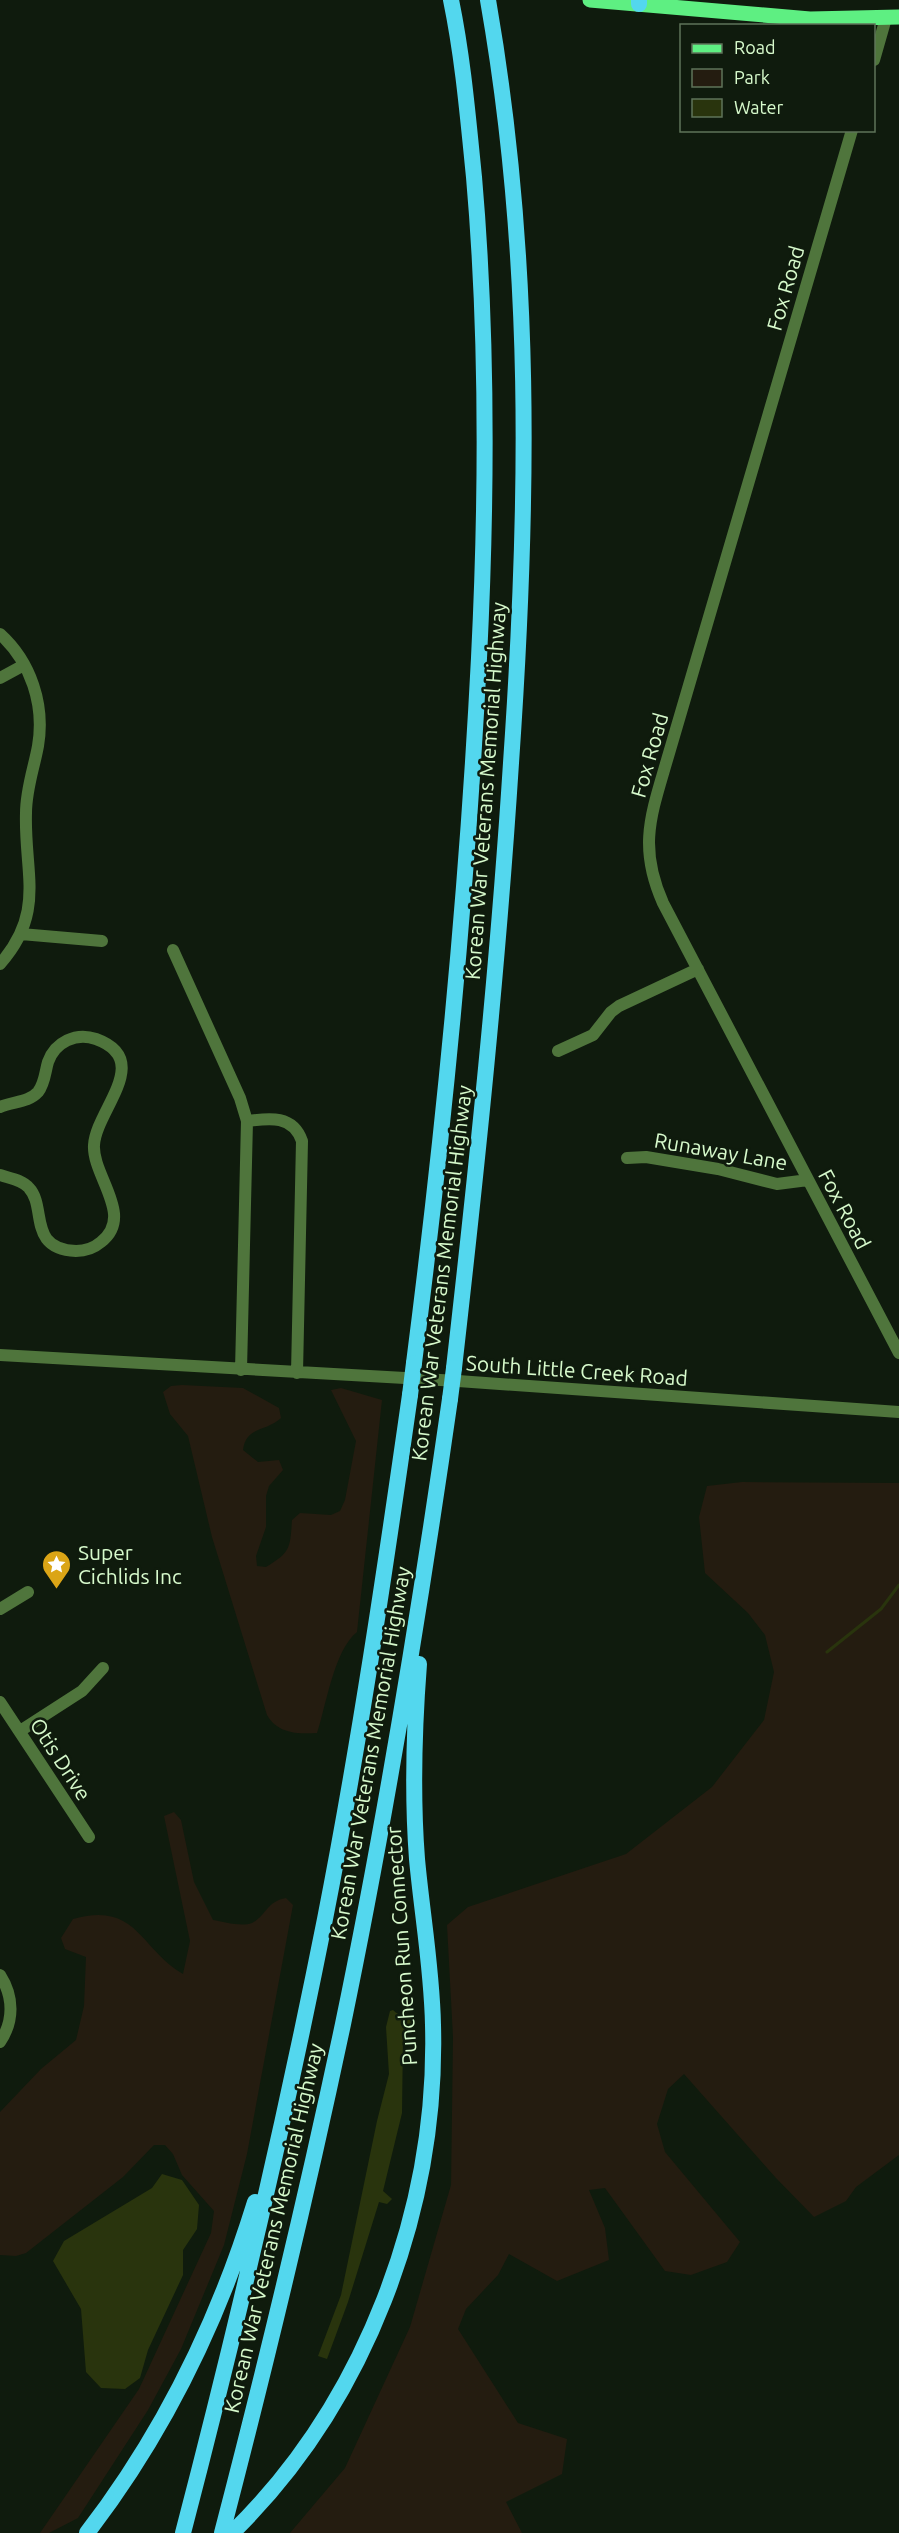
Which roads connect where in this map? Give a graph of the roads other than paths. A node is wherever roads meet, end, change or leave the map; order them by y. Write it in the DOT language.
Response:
graph roads {
  1 [pos="590,0"];
  2 [pos="639,2"];
  3 [pos="452,5"];
  4 [pos="489,7"];
  5 [pos="892,18"];
  6 [pos="875,56"];
  7 [pos="851,132"];
  8 [pos="0,634"];
  9 [pos="24,665"];
  10 [pos="0,678"];
  11 [pos="21,934"];
  12 [pos="102,941"];
  13 [pos="173,950"];
  14 [pos="0,964"];
  15 [pos="698,969"];
  16 [pos="558,1051"];
  17 [pos="0,1107"];
  18 [pos="247,1121"];
  19 [pos="627,1158"];
  20 [pos="0,1175"];
  21 [pos="808,1180"];
  22 [pos="899,1353"];
  23 [pos="0,1355"];
  24 [pos="241,1370"];
  25 [pos="297,1373"];
  26 [pos="899,1412"];
  27 [pos="427,1556"];
  28 [pos="28,1592"];
  29 [pos="0,1610"];
  30 [pos="104,1668"];
  31 [pos="0,1702"];
  32 [pos="20,1731"];
  33 [pos="89,1837"];
  34 [pos="0,1975"];
  35 [pos="0,2042"];
  36 [pos="286,2101"];
  37 [pos="87,2533"];
  38 [pos="183,2533"];
  39 [pos="222,2533"];
  40 [pos="231,2533"];
  1 -- 2 [label="main road"];
  2 -- 5 [label="main road"];
  3 -- 36 [label="highway, Korean War Veterans Memorial Highway, bridge"];
  4 -- 27 [label="highway, Korean War Veterans Memorial Highway, bridge"];
  5 -- 6 [label="street"];
  7 -- 15 [label="street, Fox Road"];
  8 -- 9 [label="street"];
  9 -- 10 [label="street"];
  9 -- 11 [label="street"];
  11 -- 12 [label="street"];
  11 -- 14 [label="street"];
  13 -- 18 [label="street"];
  15 -- 16 [label="street"];
  15 -- 21 [label="street, Fox Road"];
  17 -- 20 [label="street"];
  18 -- 24 [label="street"];
  18 -- 25 [label="street"];
  19 -- 21 [label="street, Runaway Lane"];
  21 -- 22 [label="street, Fox Road"];
  23 -- 24 [label="street, South Little Creek Road"];
  24 -- 25 [label="street, South Little Creek Road"];
  25 -- 26 [label="street, South Little Creek Road"];
  27 -- 39 [label="highway, Korean War Veterans Memorial Highway"];
  27 -- 40 [label="highway, Puncheon Run Connector"];
  28 -- 29 [label="street"];
  30 -- 32 [label="street"];
  31 -- 32 [label="street, Otis Drive"];
  32 -- 33 [label="street, Otis Drive"];
  34 -- 35 [label="street"];
  36 -- 37 [label="highway"];
  36 -- 38 [label="highway, Korean War Veterans Memorial Highway"];
}
